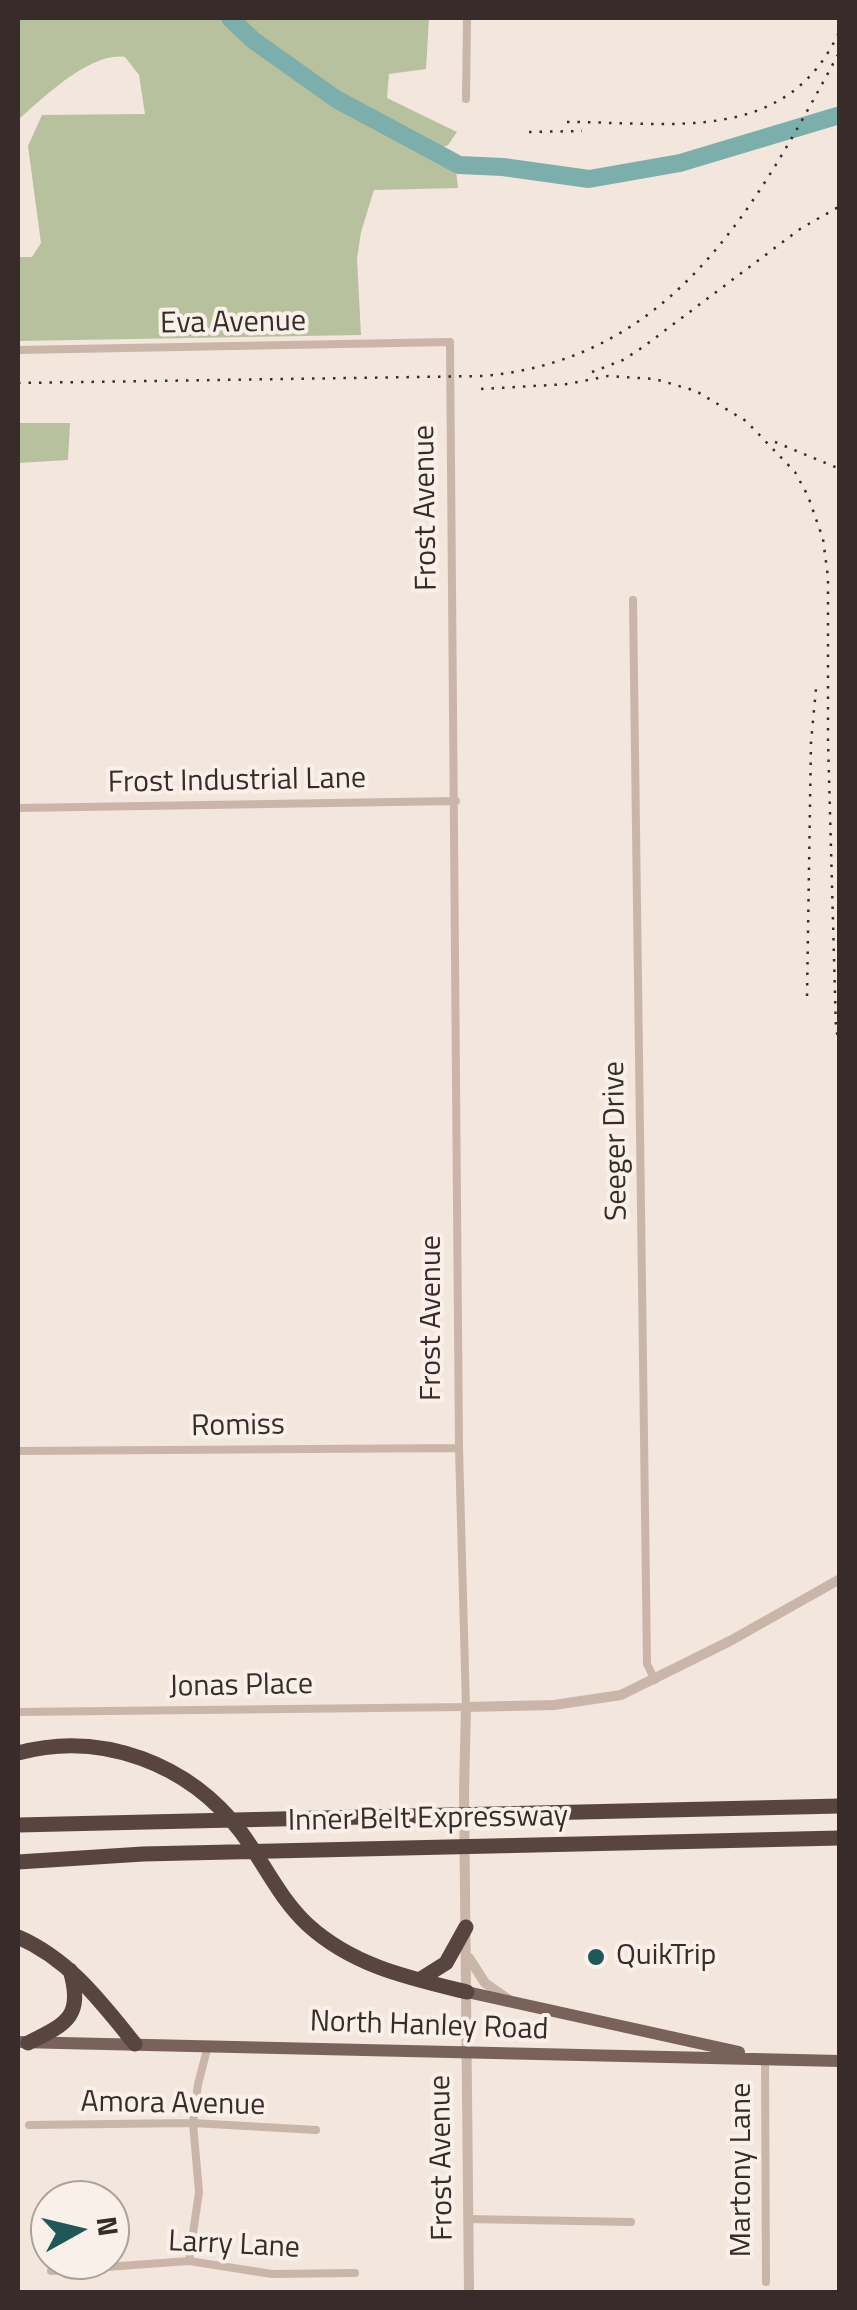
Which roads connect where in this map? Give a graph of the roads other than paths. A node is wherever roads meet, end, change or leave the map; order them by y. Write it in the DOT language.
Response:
graph roads {
  1 [pos="467,18"];
  2 [pos="466,99"];
  3 [pos="450,342"];
  4 [pos="18,350"];
  5 [pos="633,600"];
  6 [pos="456,802"];
  7 [pos="18,808"];
  8 [pos="459,1448"];
  9 [pos="18,1452"];
  10 [pos="840,1579"];
  11 [pos="655,1680"];
  12 [pos="466,1707"];
  13 [pos="18,1712"];
  14 [pos="18,1754"];
  15 [pos="840,1806"];
  16 [pos="18,1826"];
  17 [pos="840,1838"];
  18 [pos="18,1862"];
  19 [pos="466,1926"];
  20 [pos="18,1937"];
  21 [pos="466,1953"];
  22 [pos="70,1970"];
  23 [pos="419,1980"];
  24 [pos="467,1992"];
  25 [pos="514,2002"];
  26 [pos="22,2042"];
  27 [pos="135,2044"];
  28 [pos="208,2046"];
  29 [pos="467,2055"];
  30 [pos="765,2058"];
  31 [pos="840,2062"];
  32 [pos="193,2124"];
  33 [pos="29,2125"];
  34 [pos="316,2130"];
  35 [pos="469,2219"];
  36 [pos="631,2222"];
  37 [pos="189,2261"];
  38 [pos="130,2265"];
  39 [pos="355,2273"];
  40 [pos="766,2282"];
  41 [pos="470,2292"];
  1 -- 2 [label="street"];
  3 -- 4 [label="street, Eva Avenue"];
  3 -- 6 [label="street, Frost Avenue"];
  5 -- 11 [label="street, Seeger Drive"];
  6 -- 7 [label="street, Frost Industrial Lane"];
  6 -- 8 [label="street, Frost Avenue"];
  8 -- 9 [label="street, Romiss"];
  8 -- 12 [label="street, Frost Avenue"];
  10 -- 11 [label="street"];
  11 -- 12 [label="street"];
  12 -- 13 [label="street, Jonas Place"];
  12 -- 19 [label="street, Frost Avenue"];
  14 -- 23 [label="highway"];
  15 -- 16 [label="highway, Inner Belt Expressway"];
  17 -- 18 [label="highway, Inner Belt Expressway"];
  19 -- 21 [label="street, Frost Avenue"];
  19 -- 23 [label="highway"];
  20 -- 22 [label="highway"];
  21 -- 24 [label="street, Frost Avenue"];
  21 -- 25 [label="street"];
  22 -- 26 [label="highway"];
  22 -- 27 [label="highway"];
  23 -- 24 [label="highway"];
  24 -- 25 [label="main road"];
  24 -- 29 [label="street, Frost Avenue"];
  25 -- 30 [label="main road"];
  26 -- 27 [label="main road, North Hanley Road"];
  27 -- 28 [label="main road, North Hanley Road"];
  28 -- 29 [label="main road, North Hanley Road"];
  28 -- 32 [label="street"];
  29 -- 30 [label="main road, North Hanley Road"];
  29 -- 35 [label="street, Frost Avenue"];
  30 -- 31 [label="main road, North Hanley Road"];
  30 -- 40 [label="street, Martony Lane"];
  32 -- 33 [label="street, Amora Avenue"];
  32 -- 34 [label="street, Amora Avenue"];
  32 -- 37 [label="street"];
  35 -- 36 [label="street"];
  35 -- 41 [label="street, Frost Avenue"];
  37 -- 38 [label="street, Larry Lane"];
  37 -- 39 [label="street, Larry Lane"];
}
